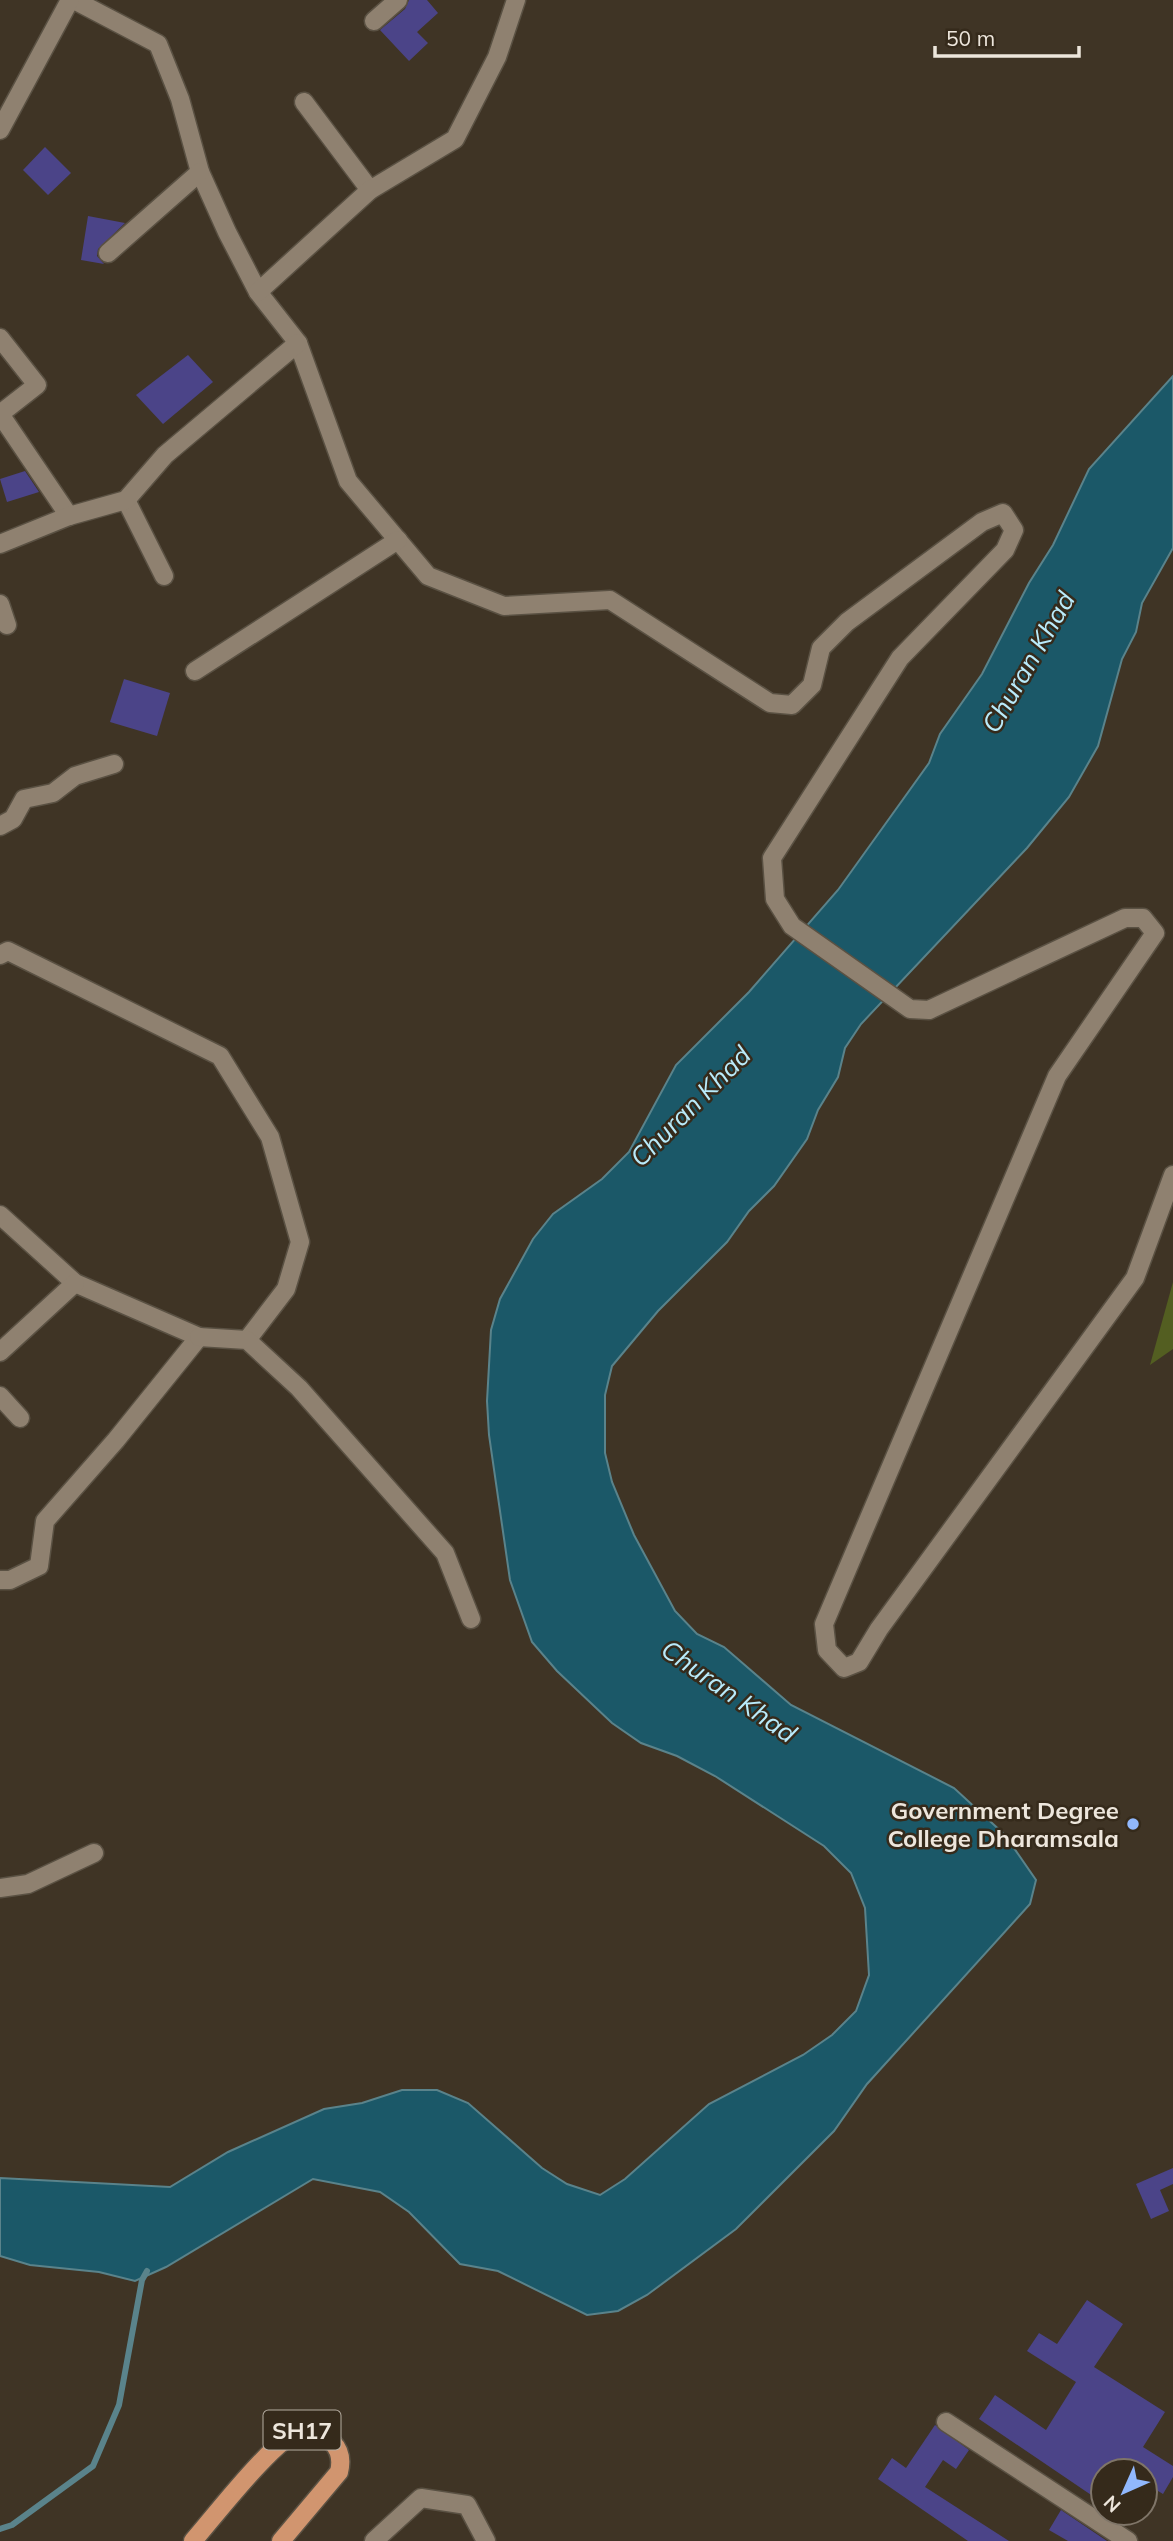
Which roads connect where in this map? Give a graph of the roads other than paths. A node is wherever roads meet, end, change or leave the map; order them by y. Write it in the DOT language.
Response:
graph roads {
  1 [pos="398,0"];
  2 [pos="516,0"];
  3 [pos="83,2"];
  4 [pos="374,21"];
  5 [pos="304,102"];
  6 [pos="0,130"];
  7 [pos="200,172"];
  8 [pos="370,190"];
  9 [pos="108,253"];
  10 [pos="258,292"];
  11 [pos="0,338"];
  12 [pos="299,343"];
  13 [pos="126,500"];
  14 [pos="69,516"];
  15 [pos="398,540"];
  16 [pos="0,544"];
  17 [pos="164,576"];
  18 [pos="0,604"];
  19 [pos="7,625"];
  20 [pos="195,671"];
  21 [pos="114,764"];
  22 [pos="0,827"];
  23 [pos="0,956"];
  24 [pos="1173,1175"];
  25 [pos="0,1215"];
  26 [pos="75,1283"];
  27 [pos="199,1337"];
  28 [pos="247,1340"];
  29 [pos="0,1352"];
  30 [pos="0,1396"];
  31 [pos="20,1418"];
  32 [pos="0,1580"];
  33 [pos="471,1619"];
  34 [pos="94,1853"];
  35 [pos="0,1888"];
  36 [pos="946,2422"];
  37 [pos="194,2541"];
  38 [pos="281,2541"];
  39 [pos="374,2541"];
  40 [pos="486,2541"];
  41 [pos="1128,2541"];
  1 -- 4 [label="street"];
  2 -- 8 [label="street"];
  3 -- 6 [label="street"];
  3 -- 7 [label="street"];
  5 -- 8 [label="street"];
  7 -- 9 [label="street"];
  7 -- 10 [label="street"];
  8 -- 10 [label="street"];
  10 -- 12 [label="street"];
  11 -- 14 [label="street"];
  12 -- 13 [label="street"];
  12 -- 15 [label="street"];
  13 -- 14 [label="street"];
  13 -- 17 [label="street"];
  14 -- 16 [label="street"];
  15 -- 20 [label="street"];
  15 -- 24 [label="street"];
  18 -- 19 [label="street"];
  21 -- 22 [label="street"];
  23 -- 28 [label="street"];
  25 -- 26 [label="street"];
  26 -- 27 [label="street"];
  26 -- 29 [label="street"];
  27 -- 28 [label="street"];
  27 -- 32 [label="street"];
  28 -- 33 [label="street"];
  30 -- 31 [label="street"];
  34 -- 35 [label="street"];
  36 -- 41 [label="street"];
  37 -- 38 [label="main road, SH17"];
  39 -- 40 [label="street"];
}
